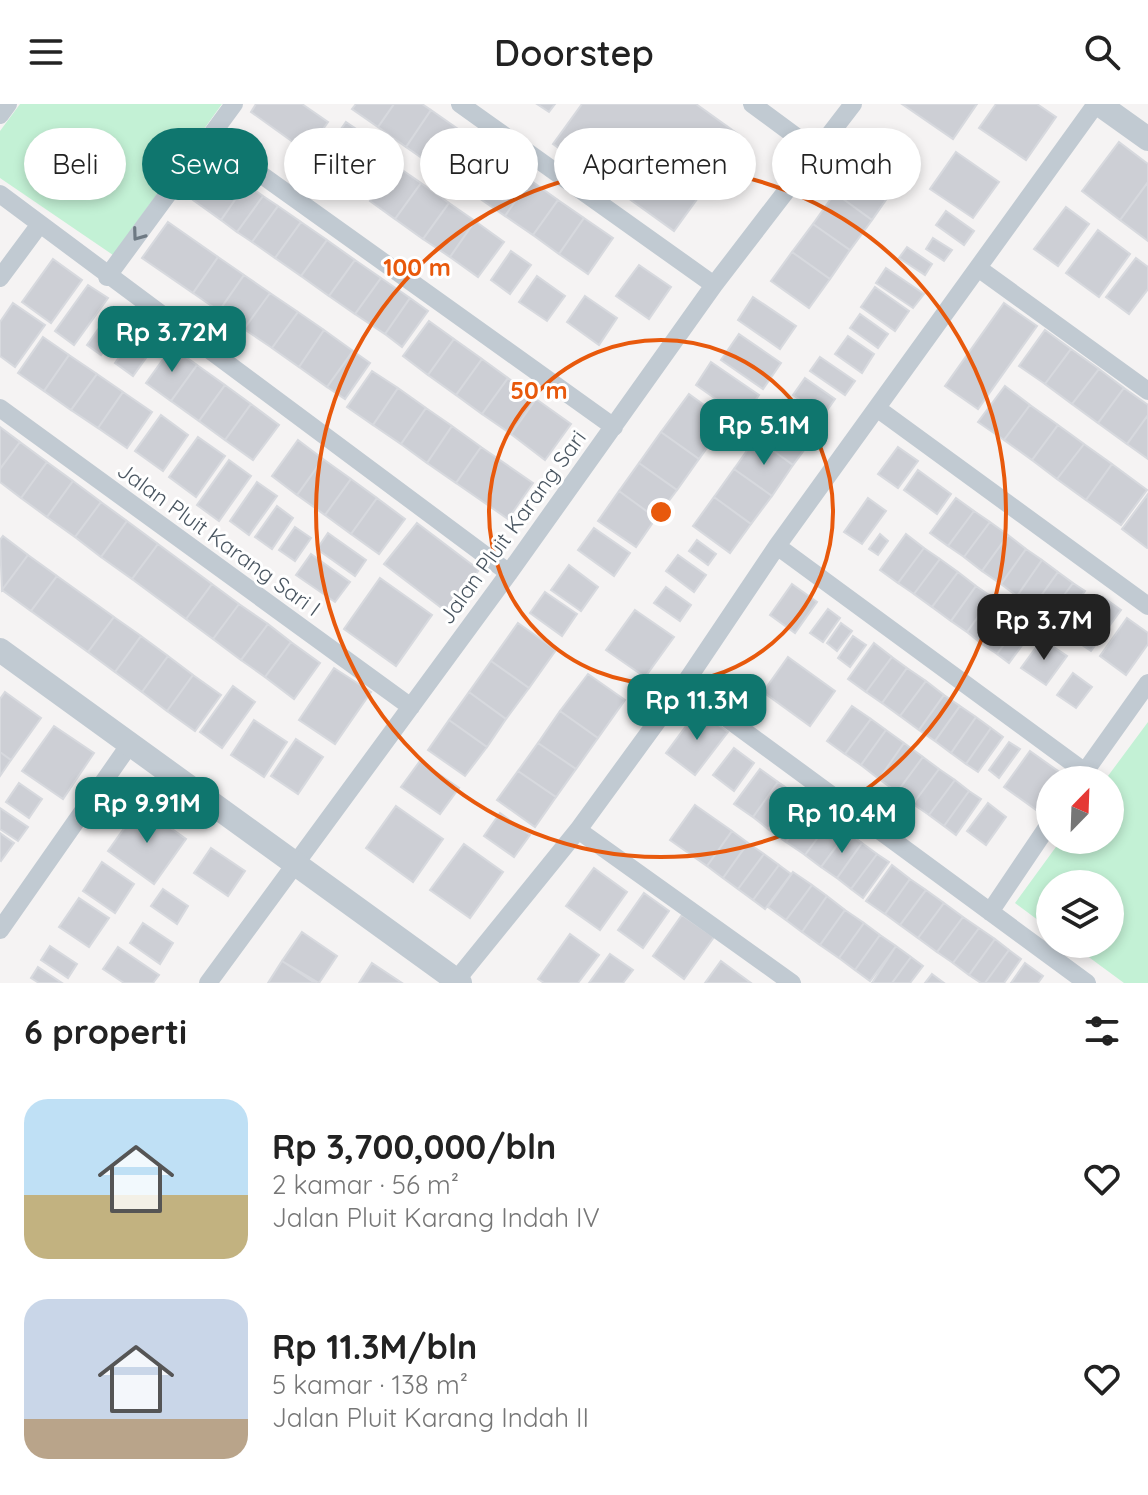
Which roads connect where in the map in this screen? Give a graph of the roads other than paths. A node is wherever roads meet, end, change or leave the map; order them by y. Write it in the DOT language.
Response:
graph roads {
  1 [pos="8,104"];
  2 [pos="234,104"];
  3 [pos="460,104"];
  4 [pos="752,104"];
  5 [pos="853,104"];
  6 [pos="1098,104"];
  7 [pos="0,115"];
  8 [pos="217,128"];
  9 [pos="784,128"];
  10 [pos="835,128"];
  11 [pos="1148,139"];
  12 [pos="268,179"];
  13 [pos="0,194"];
  14 [pos="164,200"];
  15 [pos="780,200"];
  16 [pos="40,224"];
  17 [pos="978,268"];
  18 [pos="107,277"];
  19 [pos="0,278"];
  20 [pos="714,285"];
  21 [pos="1148,391"];
  22 [pos="0,408"];
  23 [pos="878,409"];
  24 [pos="614,427"];
  25 [pos="777,546"];
  26 [pos="509,573"];
  27 [pos="1148,606"];
  28 [pos="0,650"];
  29 [pos="1148,683"];
  30 [pos="683,686"];
  31 [pos="411,707"];
  32 [pos="130,744"];
  33 [pos="1069,766"];
  34 [pos="1089,766"];
  35 [pos="578,830"];
  36 [pos="1036,844"];
  37 [pos="295,862"];
  38 [pos="990,912"];
  39 [pos="0,930"];
  40 [pos="457,982"];
  41 [pos="208,983"];
  42 [pos="792,983"];
  43 [pos="1087,983"];
  1 -- 7 [label="street"];
  2 -- 8 [label="street"];
  3 -- 20 [label="street"];
  4 -- 9 [label="street"];
  5 -- 10 [label="street, Jalan Pluit Karang Sari"];
  6 -- 11 [label="street"];
  6 -- 17 [label="street"];
  12 -- 24 [label="street"];
  13 -- 16 [label="street"];
  14 -- 18 [label="street, one-way"];
  15 -- 20 [label="street, Jalan Pluit Karang Sari"];
  16 -- 18 [label="street"];
  16 -- 19 [label="street"];
  17 -- 21 [label="street"];
  17 -- 23 [label="street"];
  18 -- 26 [label="street"];
  20 -- 24 [label="street, Jalan Pluit Karang Sari"];
  22 -- 31 [label="street, Jalan Pluit Karang Sari I"];
  23 -- 25 [label="street"];
  23 -- 27 [label="street"];
  24 -- 26 [label="street, Jalan Pluit Karang Sari"];
  25 -- 30 [label="street"];
  25 -- 33 [label="street"];
  26 -- 31 [label="street, Jalan Pluit Karang Sari"];
  28 -- 32 [label="street"];
  29 -- 34 [label="street"];
  30 -- 35 [label="street"];
  30 -- 38 [label="street"];
  31 -- 37 [label="street, Jalan Pluit Karang Sari"];
  32 -- 37 [label="street"];
  32 -- 39 [label="street"];
  35 -- 40 [label="street"];
  35 -- 42 [label="street"];
  36 -- 38 [label="street"];
  37 -- 40 [label="street"];
  37 -- 41 [label="street, Jalan Pluit Karang Sari"];
  38 -- 43 [label="street"];
}
